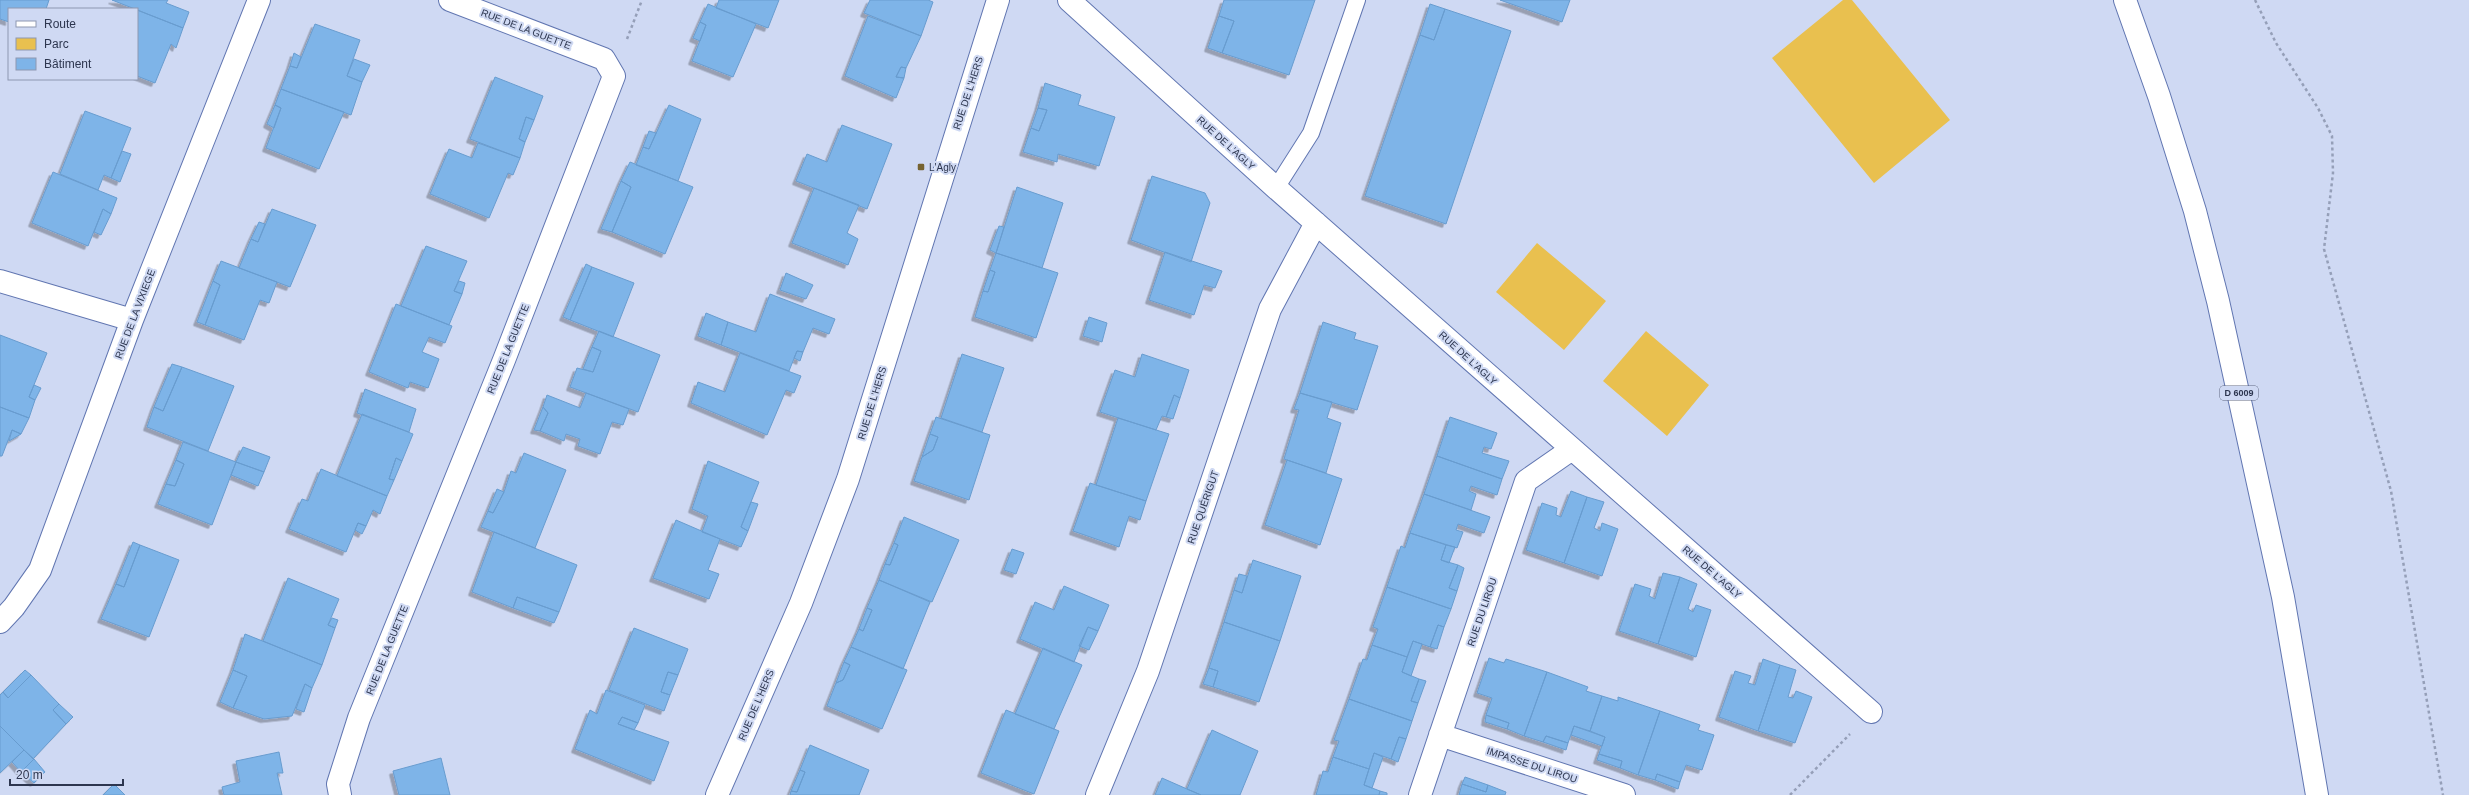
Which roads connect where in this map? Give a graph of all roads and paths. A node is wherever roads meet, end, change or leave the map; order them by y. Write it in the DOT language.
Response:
graph roads {
  1 [pos="259,0"];
  2 [pos="450,0"];
  3 [pos="998,0"];
  4 [pos="1069,0"];
  5 [pos="1357,0"];
  6 [pos="2125,0"];
  7 [pos="2255,0"];
  8 [pos="1276,188"];
  9 [pos="1316,223"];
  10 [pos="0,281"];
  11 [pos="132,320"];
  12 [pos="1572,449"];
  13 [pos="0,622"];
  14 [pos="1871,712"];
  15 [pos="1440,735"];
  16 [pos="340,795"];
  17 [pos="717,795"];
  18 [pos="1097,795"];
  19 [pos="1420,795"];
  20 [pos="1624,795"];
  21 [pos="1790,795"];
  22 [pos="2317,795"];
  23 [pos="2443,795"];
  1 -- 11 [label="street, RUE DE LA VIXIEGE"];
  2 -- 16 [label="street, RUE DE LA GUETTE"];
  3 -- 17 [label="street, RUE DE L'HERS"];
  4 -- 8 [label="street, RUE DE L'AGLY"];
  5 -- 8 [label="lane"];
  6 -- 22 [label="street, D 6009"];
  7 -- 23 [label="path"];
  8 -- 9 [label="street, RUE DE L'AGLY"];
  9 -- 12 [label="street, RUE DE L'AGLY"];
  9 -- 18 [label="street, RUE QUÉRIGUT"];
  10 -- 11 [label="street"];
  11 -- 13 [label="street, RUE DE LA VIXIEGE"];
  12 -- 14 [label="street, RUE DE L'AGLY"];
  12 -- 15 [label="street, RUE DU LIROU"];
  14 -- 21 [label="path"];
  15 -- 19 [label="street, RUE DU LIROU"];
  15 -- 20 [label="street, IMPASSE DU LIROU"];
}
